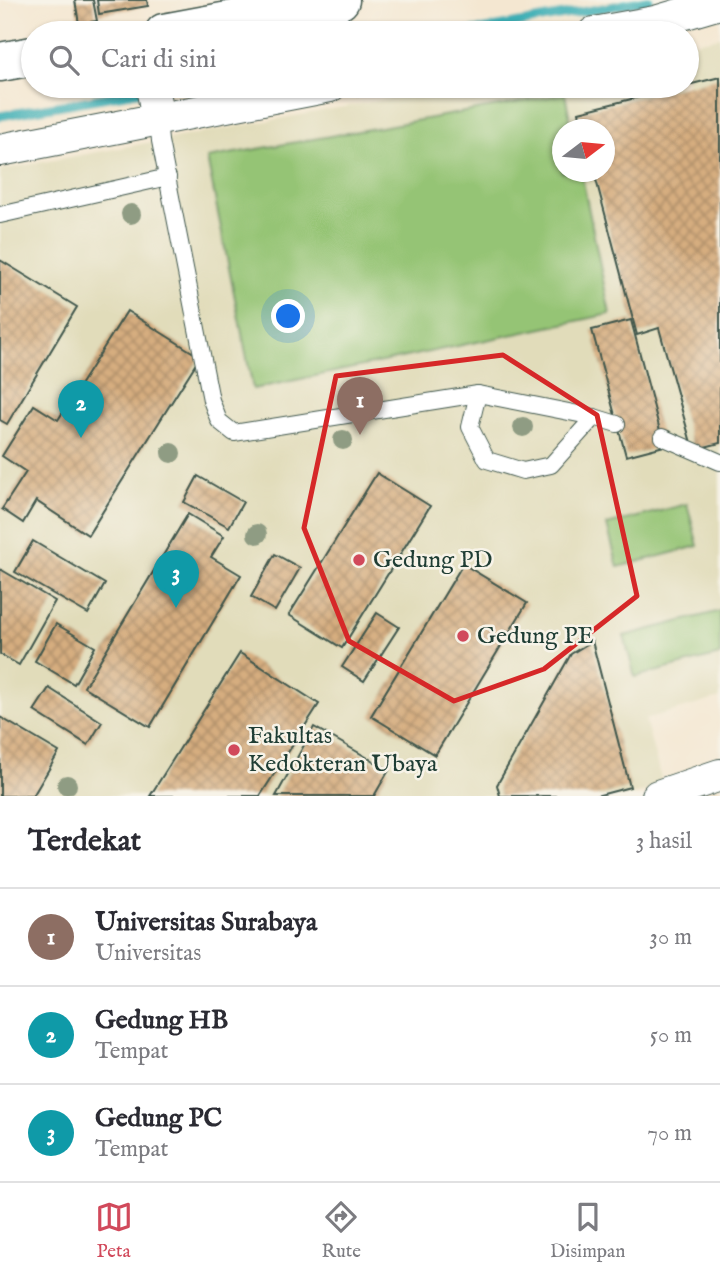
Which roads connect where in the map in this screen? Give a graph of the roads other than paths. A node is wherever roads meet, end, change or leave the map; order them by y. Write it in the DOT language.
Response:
graph roads {
  1 [pos="340,0"];
  2 [pos="720,3"];
  3 [pos="228,21"];
  4 [pos="658,21"];
  5 [pos="21,58"];
  6 [pos="0,62"];
  7 [pos="206,98"];
  8 [pos="155,103"];
  9 [pos="0,150"];
  10 [pos="168,177"];
  11 [pos="0,215"];
  12 [pos="478,394"];
  13 [pos="594,417"];
  14 [pos="617,424"];
  15 [pos="662,438"];
  16 [pos="720,462"];
  17 [pos="720,775"];
  18 [pos="658,796"];
  1 -- 3 [label="street"];
  2 -- 4 [label="street"];
  5 -- 6 [label="street"];
  7 -- 8 [label="street"];
  8 -- 9 [label="street"];
  8 -- 10 [label="lane"];
  10 -- 11 [label="lane"];
  10 -- 12 [label="lane"];
  12 -- 13 [label="lane"];
  12 -- 13 [label="lane"];
  13 -- 14 [label="lane"];
  15 -- 16 [label="lane"];
  17 -- 18 [label="street"];
}
